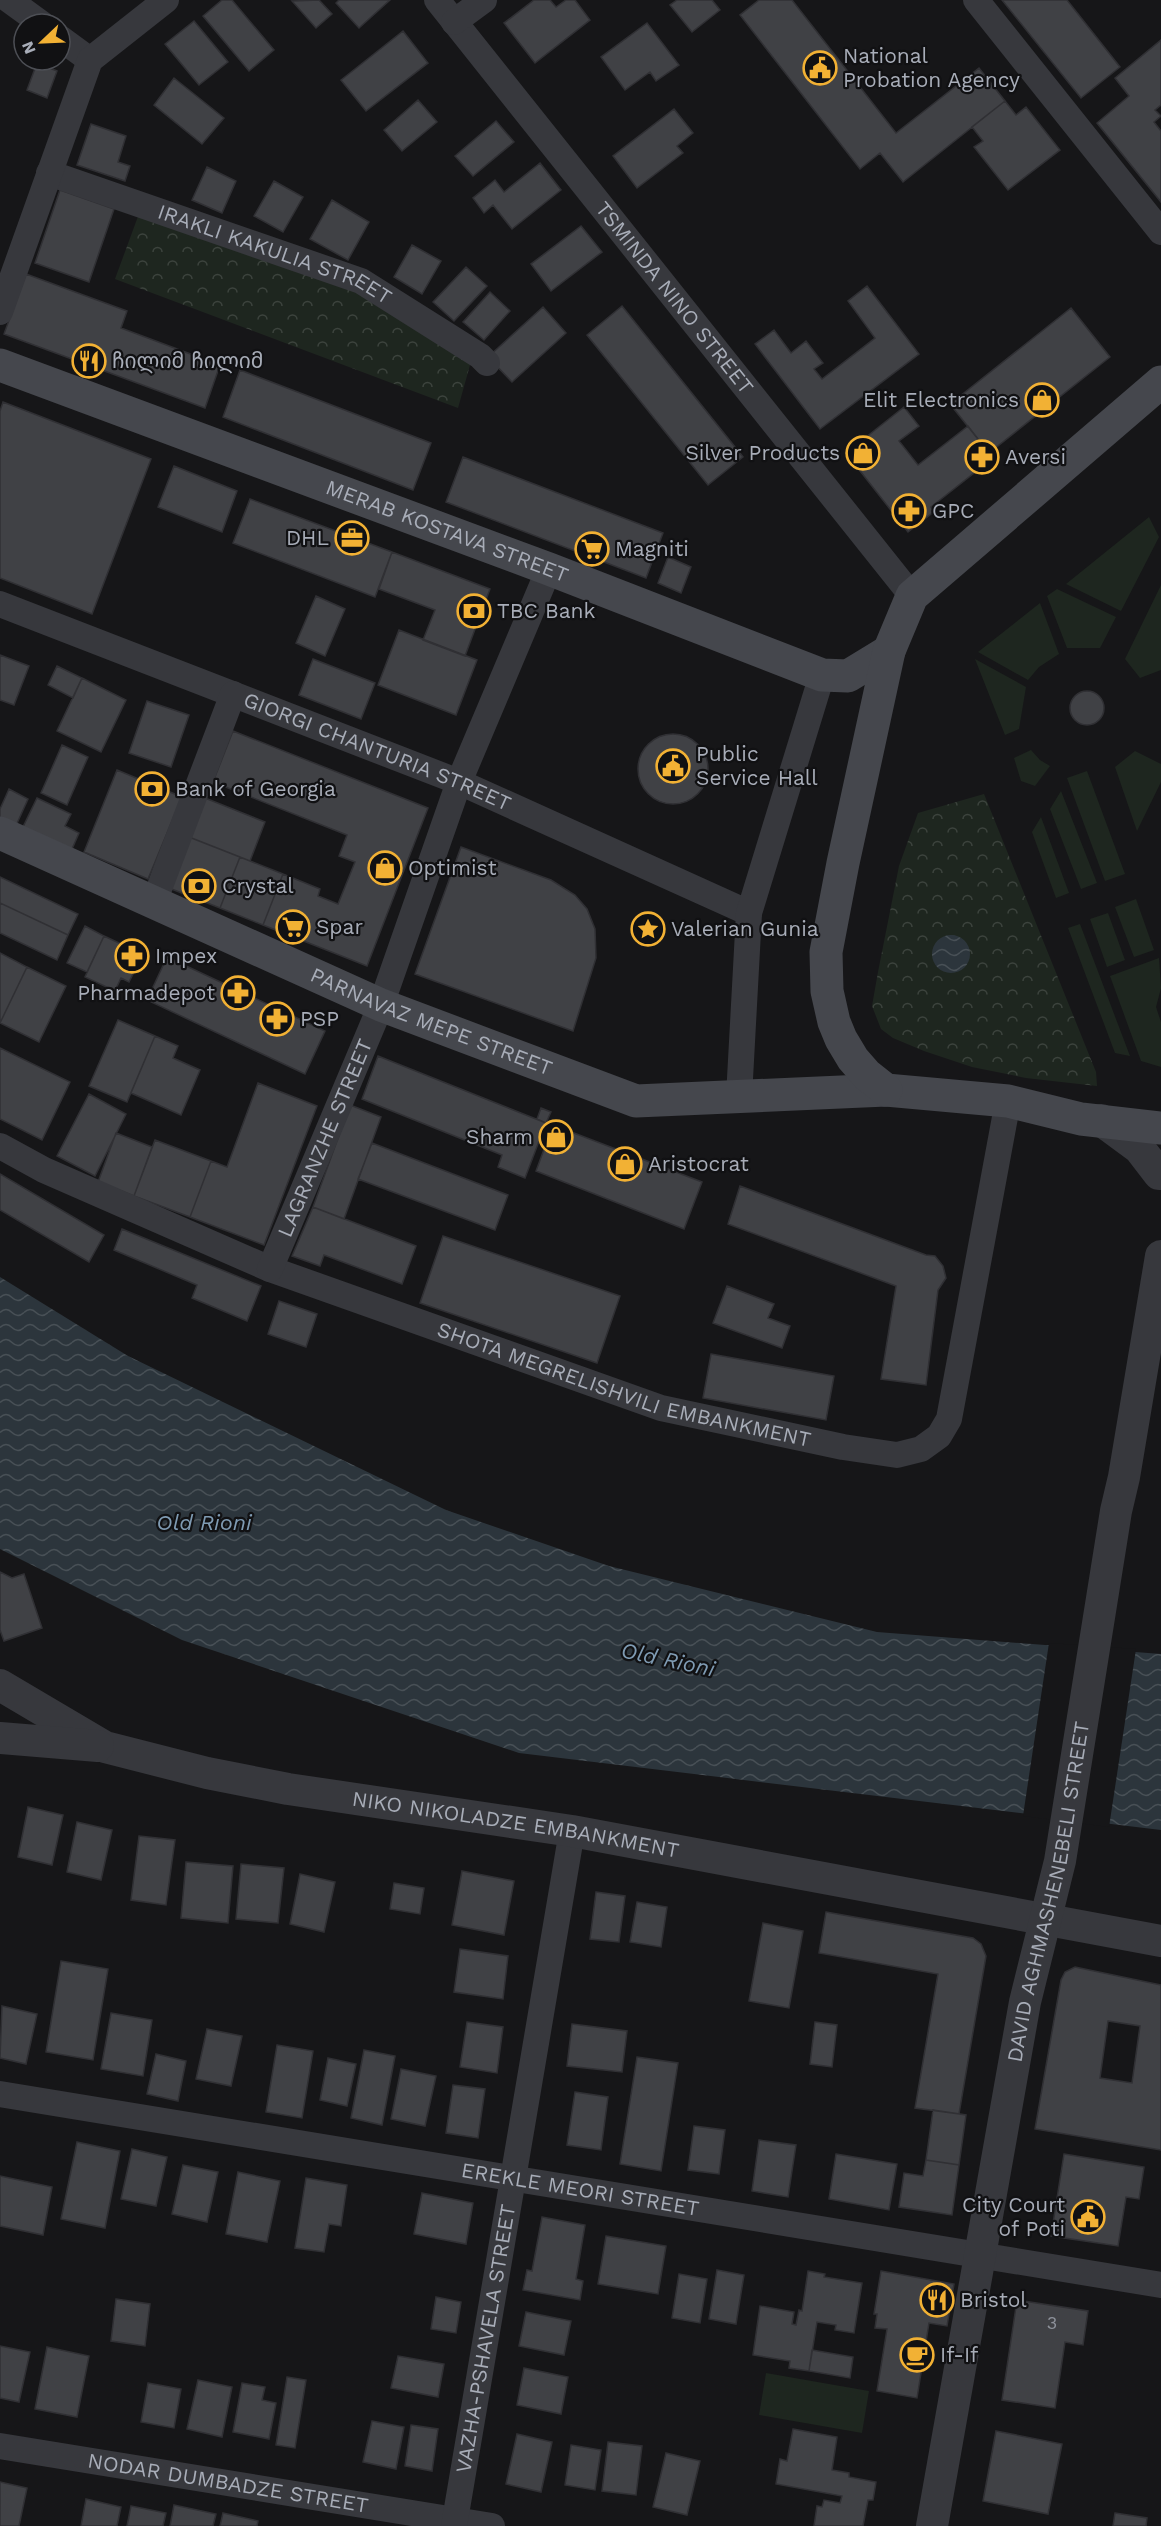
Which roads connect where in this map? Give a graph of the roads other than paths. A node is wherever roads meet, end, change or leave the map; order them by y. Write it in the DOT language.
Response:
graph roads {
  1 [pos="9,0"];
  2 [pos="166,0"];
  3 [pos="437,0"];
  4 [pos="484,0"];
  5 [pos="976,0"];
  6 [pos="26,12"];
  7 [pos="454,22"];
  8 [pos="72,47"];
  9 [pos="90,60"];
  10 [pos="50,173"];
  11 [pos="1161,232"];
  12 [pos="0,312"];
  13 [pos="487,363"];
  14 [pos="0,365"];
  15 [pos="1161,382"];
  16 [pos="549,569"];
  17 [pos="912,596"];
  18 [pos="0,604"];
  19 [pos="890,651"];
  20 [pos="822,675"];
  21 [pos="233,694"];
  22 [pos="459,782"];
  23 [pos="0,833"];
  24 [pos="154,902"];
  25 [pos="749,913"];
  26 [pos="381,1005"];
  27 [pos="886,1090"];
  28 [pos="739,1097"];
  29 [pos="1008,1101"];
  30 [pos="1101,1120"];
  31 [pos="1161,1128"];
  32 [pos="0,1146"];
  33 [pos="1160,1172"];
  34 [pos="1161,1256"];
  35 [pos="270,1269"];
  36 [pos="0,1685"];
  37 [pos="0,1738"];
  38 [pos="105,1747"];
  39 [pos="572,1831"];
  40 [pos="1046,1920"];
  41 [pos="1161,1941"];
  42 [pos="0,2094"];
  43 [pos="511,2178"];
  44 [pos="979,2255"];
  45 [pos="1161,2285"];
  46 [pos="0,2446"];
  47 [pos="454,2523"];
  48 [pos="492,2526"];
  49 [pos="932,2526"];
  1 -- 6 [label="street"];
  2 -- 9 [label="street"];
  3 -- 7 [label="street, TSMINDA NINO STREET"];
  4 -- 7 [label="street"];
  5 -- 11 [label="street"];
  7 -- 17 [label="street, TSMINDA NINO STREET"];
  8 -- 9 [label="street"];
  9 -- 10 [label="street"];
  10 -- 12 [label="street"];
  10 -- 13 [label="street, IRAKLI KAKULIA STREET"];
  14 -- 16 [label="main road, MERAB KOSTAVA STREET"];
  15 -- 17 [label="main road"];
  16 -- 20 [label="main road, MERAB KOSTAVA STREET"];
  16 -- 22 [label="street, LAGRANZHE STREET"];
  17 -- 19 [label="main road"];
  18 -- 21 [label="street, GIORGI CHANTURIA STREET"];
  19 -- 20 [label="main road, MERAB KOSTAVA STREET"];
  19 -- 27 [label="main road"];
  20 -- 25 [label="street"];
  21 -- 22 [label="street, GIORGI CHANTURIA STREET"];
  21 -- 24 [label="street"];
  22 -- 25 [label="street, GIORGI CHANTURIA STREET"];
  22 -- 26 [label="street, LAGRANZHE STREET"];
  23 -- 24 [label="main road, PARNAVAZ MEPE STREET"];
  24 -- 26 [label="main road, PARNAVAZ MEPE STREET"];
  25 -- 28 [label="street"];
  26 -- 28 [label="main road, PARNAVAZ MEPE STREET"];
  26 -- 35 [label="street, LAGRANZHE STREET"];
  27 -- 28 [label="main road, PARNAVAZ MEPE STREET"];
  27 -- 29 [label="main road, PARNAVAZ MEPE STREET"];
  29 -- 30 [label="main road, PARNAVAZ MEPE STREET"];
  29 -- 35 [label="street, SHOTA MEGRELISHVILI EMBANKMENT"];
  30 -- 31 [label="main road, PARNAVAZ MEPE STREET"];
  30 -- 33 [label="street"];
  32 -- 35 [label="street, SHOTA MEGRELISHVILI EMBANKMENT"];
  34 -- 40 [label="street, DAVID AGHMASHENEBELI STREET"];
  36 -- 38 [label="street, NIKO NIKOLADZE EMBANKMENT"];
  37 -- 38 [label="street"];
  38 -- 39 [label="street, NIKO NIKOLADZE EMBANKMENT"];
  39 -- 40 [label="street, NIKO NIKOLADZE EMBANKMENT"];
  39 -- 43 [label="street, VAZHA-PSHAVELA STREET"];
  40 -- 41 [label="street, NIKO NIKOLADZE EMBANKMENT"];
  40 -- 44 [label="street, DAVID AGHMASHENEBELI STREET"];
  42 -- 43 [label="street, EREKLE MEORI STREET"];
  43 -- 44 [label="street, EREKLE MEORI STREET"];
  43 -- 47 [label="street, VAZHA-PSHAVELA STREET"];
  44 -- 45 [label="street, EREKLE MEORI STREET"];
  44 -- 49 [label="street, DAVID AGHMASHENEBELI STREET"];
  46 -- 47 [label="street, NODAR DUMBADZE STREET"];
  47 -- 48 [label="street, NODAR DUMBADZE STREET"];
}
